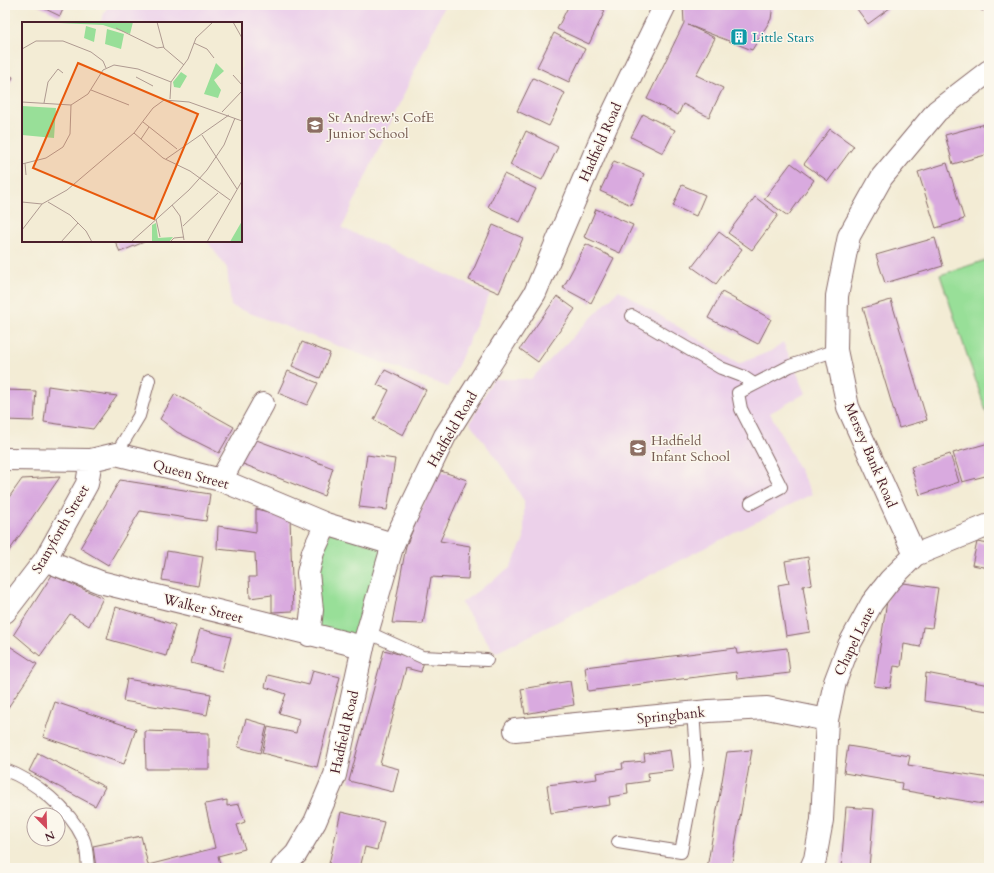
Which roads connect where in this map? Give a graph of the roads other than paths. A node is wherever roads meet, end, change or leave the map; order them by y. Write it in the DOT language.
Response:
graph roads {
  1 [pos="665,5"];
  2 [pos="989,70"];
  3 [pos="632,316"];
  4 [pos="836,350"];
  5 [pos="149,380"];
  6 [pos="754,384"];
  7 [pos="263,404"];
  8 [pos="116,454"];
  9 [pos="5,459"];
  10 [pos="91,460"];
  11 [pos="221,480"];
  12 [pos="751,503"];
  13 [pos="326,524"];
  14 [pos="989,525"];
  15 [pos="393,544"];
  16 [pos="915,555"];
  17 [pos="45,560"];
  18 [pos="5,612"];
  19 [pos="309,635"];
  20 [pos="365,639"];
  21 [pos="487,660"];
  22 [pos="693,712"];
  23 [pos="827,720"];
  24 [pos="515,730"];
  25 [pos="5,770"];
  26 [pos="618,842"];
  27 [pos="88,868"];
  28 [pos="282,868"];
  29 [pos="811,868"];
  1 -- 15 [label="street, Hadfield Road"];
  2 -- 4 [label="street, Mersey Bank Road"];
  3 -- 6 [label="lane"];
  4 -- 6 [label="lane"];
  4 -- 16 [label="street, Mersey Bank Road"];
  5 -- 8 [label="lane"];
  6 -- 12 [label="lane"];
  7 -- 11 [label="street"];
  8 -- 10 [label="street, Queen Street"];
  8 -- 11 [label="street, Queen Street"];
  9 -- 10 [label="street, Queen Street"];
  10 -- 17 [label="street, Stanyforth Street"];
  11 -- 13 [label="street, Queen Street"];
  13 -- 15 [label="street, Queen Street"];
  13 -- 19 [label="street"];
  14 -- 16 [label="street, Chapel Lane"];
  15 -- 20 [label="street, Hadfield Road"];
  16 -- 23 [label="street, Chapel Lane"];
  17 -- 18 [label="street, Stanyforth Street"];
  17 -- 19 [label="street, Walker Street"];
  19 -- 20 [label="street, Walker Street"];
  20 -- 21 [label="lane"];
  20 -- 28 [label="street, Hadfield Road"];
  22 -- 23 [label="street, Springbank"];
  22 -- 24 [label="street, Springbank"];
  22 -- 26 [label="lane"];
  23 -- 29 [label="street, Chapel Lane"];
  25 -- 27 [label="lane"];
}
